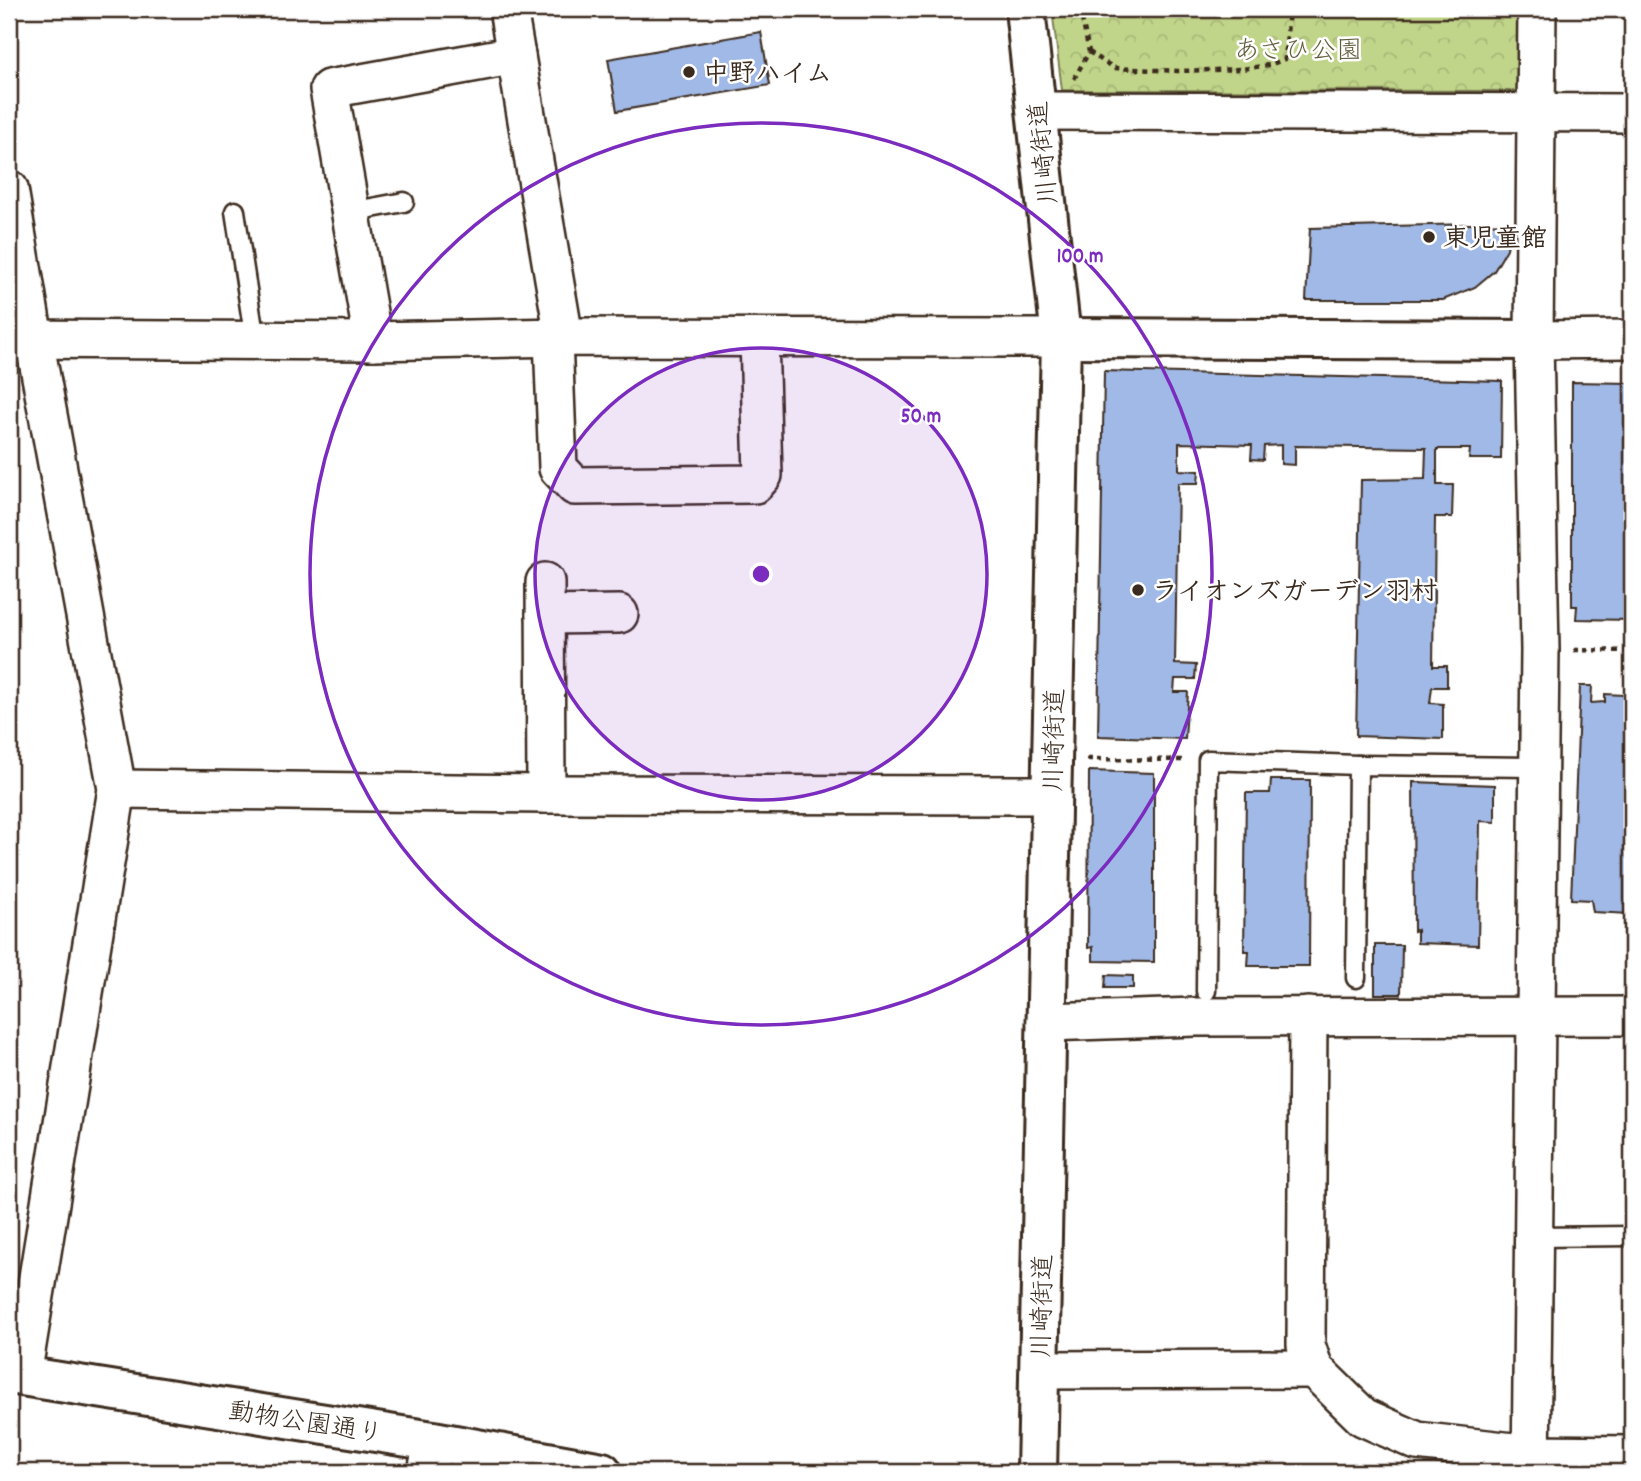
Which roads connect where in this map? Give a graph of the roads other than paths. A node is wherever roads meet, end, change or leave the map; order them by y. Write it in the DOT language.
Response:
graph roads {
  1 [pos="508,9"];
  2 [pos="1025,9"];
  3 [pos="1538,9"];
  4 [pos="516,55"];
  5 [pos="1038,111"];
  6 [pos="1632,113"];
  7 [pos="1538,114"];
  8 [pos="9,189"];
  9 [pos="404,202"];
  10 [pos="234,211"];
  11 [pos="350,212"];
  12 [pos="559,337"];
  13 [pos="759,338"];
  14 [pos="1061,338"];
  15 [pos="21,339"];
  16 [pos="1632,339"];
  17 [pos="1534,340"];
  18 [pos="255,341"];
  19 [pos="373,341"];
  20 [pos="619,614"];
  21 [pos="1358,765"];
  22 [pos="1539,767"];
  23 [pos="117,789"];
  24 [pos="546,794"];
  25 [pos="1052,795"];
  26 [pos="1356,978"];
  27 [pos="1206,991"];
  28 [pos="1536,1015"];
  29 [pos="1308,1016"];
  30 [pos="1632,1016"];
  31 [pos="1046,1023"];
  32 [pos="1632,1236"];
  33 [pos="1534,1237"];
  34 [pos="1314,1369"];
  35 [pos="1040,1370"];
  36 [pos="15,1375"];
  37 [pos="1632,1455"];
  38 [pos="430,1457"];
  39 [pos="1531,1463"];
  40 [pos="602,1472"];
  41 [pos="1037,1472"];
  1 -- 4 [label="street"];
  2 -- 5 [label="street, 川崎街道"];
  3 -- 7 [label="street"];
  4 -- 11 [label="street"];
  4 -- 12 [label="street"];
  5 -- 7 [label="street"];
  5 -- 14 [label="street, 川崎街道"];
  6 -- 7 [label="street"];
  7 -- 17 [label="street"];
  8 -- 15 [label="street"];
  9 -- 11 [label="lane"];
  10 -- 18 [label="lane"];
  11 -- 19 [label="street"];
  12 -- 13 [label="street"];
  12 -- 13 [label="street"];
  12 -- 19 [label="street"];
  13 -- 14 [label="street"];
  14 -- 17 [label="street"];
  14 -- 25 [label="street, 川崎街道"];
  15 -- 18 [label="street"];
  15 -- 23 [label="street"];
  16 -- 17 [label="street"];
  17 -- 22 [label="street"];
  18 -- 19 [label="street"];
  20 -- 24 [label="street"];
  21 -- 22 [label="lane"];
  21 -- 26 [label="lane"];
  21 -- 27 [label="lane"];
  22 -- 28 [label="street"];
  23 -- 24 [label="street"];
  23 -- 36 [label="street"];
  24 -- 25 [label="street"];
  25 -- 31 [label="street, 川崎街道"];
  28 -- 29 [label="street"];
  28 -- 30 [label="street"];
  28 -- 33 [label="street"];
  29 -- 31 [label="street"];
  29 -- 34 [label="street"];
  31 -- 35 [label="street, 川崎街道"];
  32 -- 33 [label="lane"];
  33 -- 39 [label="street"];
  34 -- 35 [label="street"];
  34 -- 39 [label="street"];
  35 -- 41 [label="street, 川崎街道"];
  36 -- 38 [label="street, 動物公園通り"];
  37 -- 39 [label="street"];
  38 -- 40 [label="street, 動物公園通り"];
}
